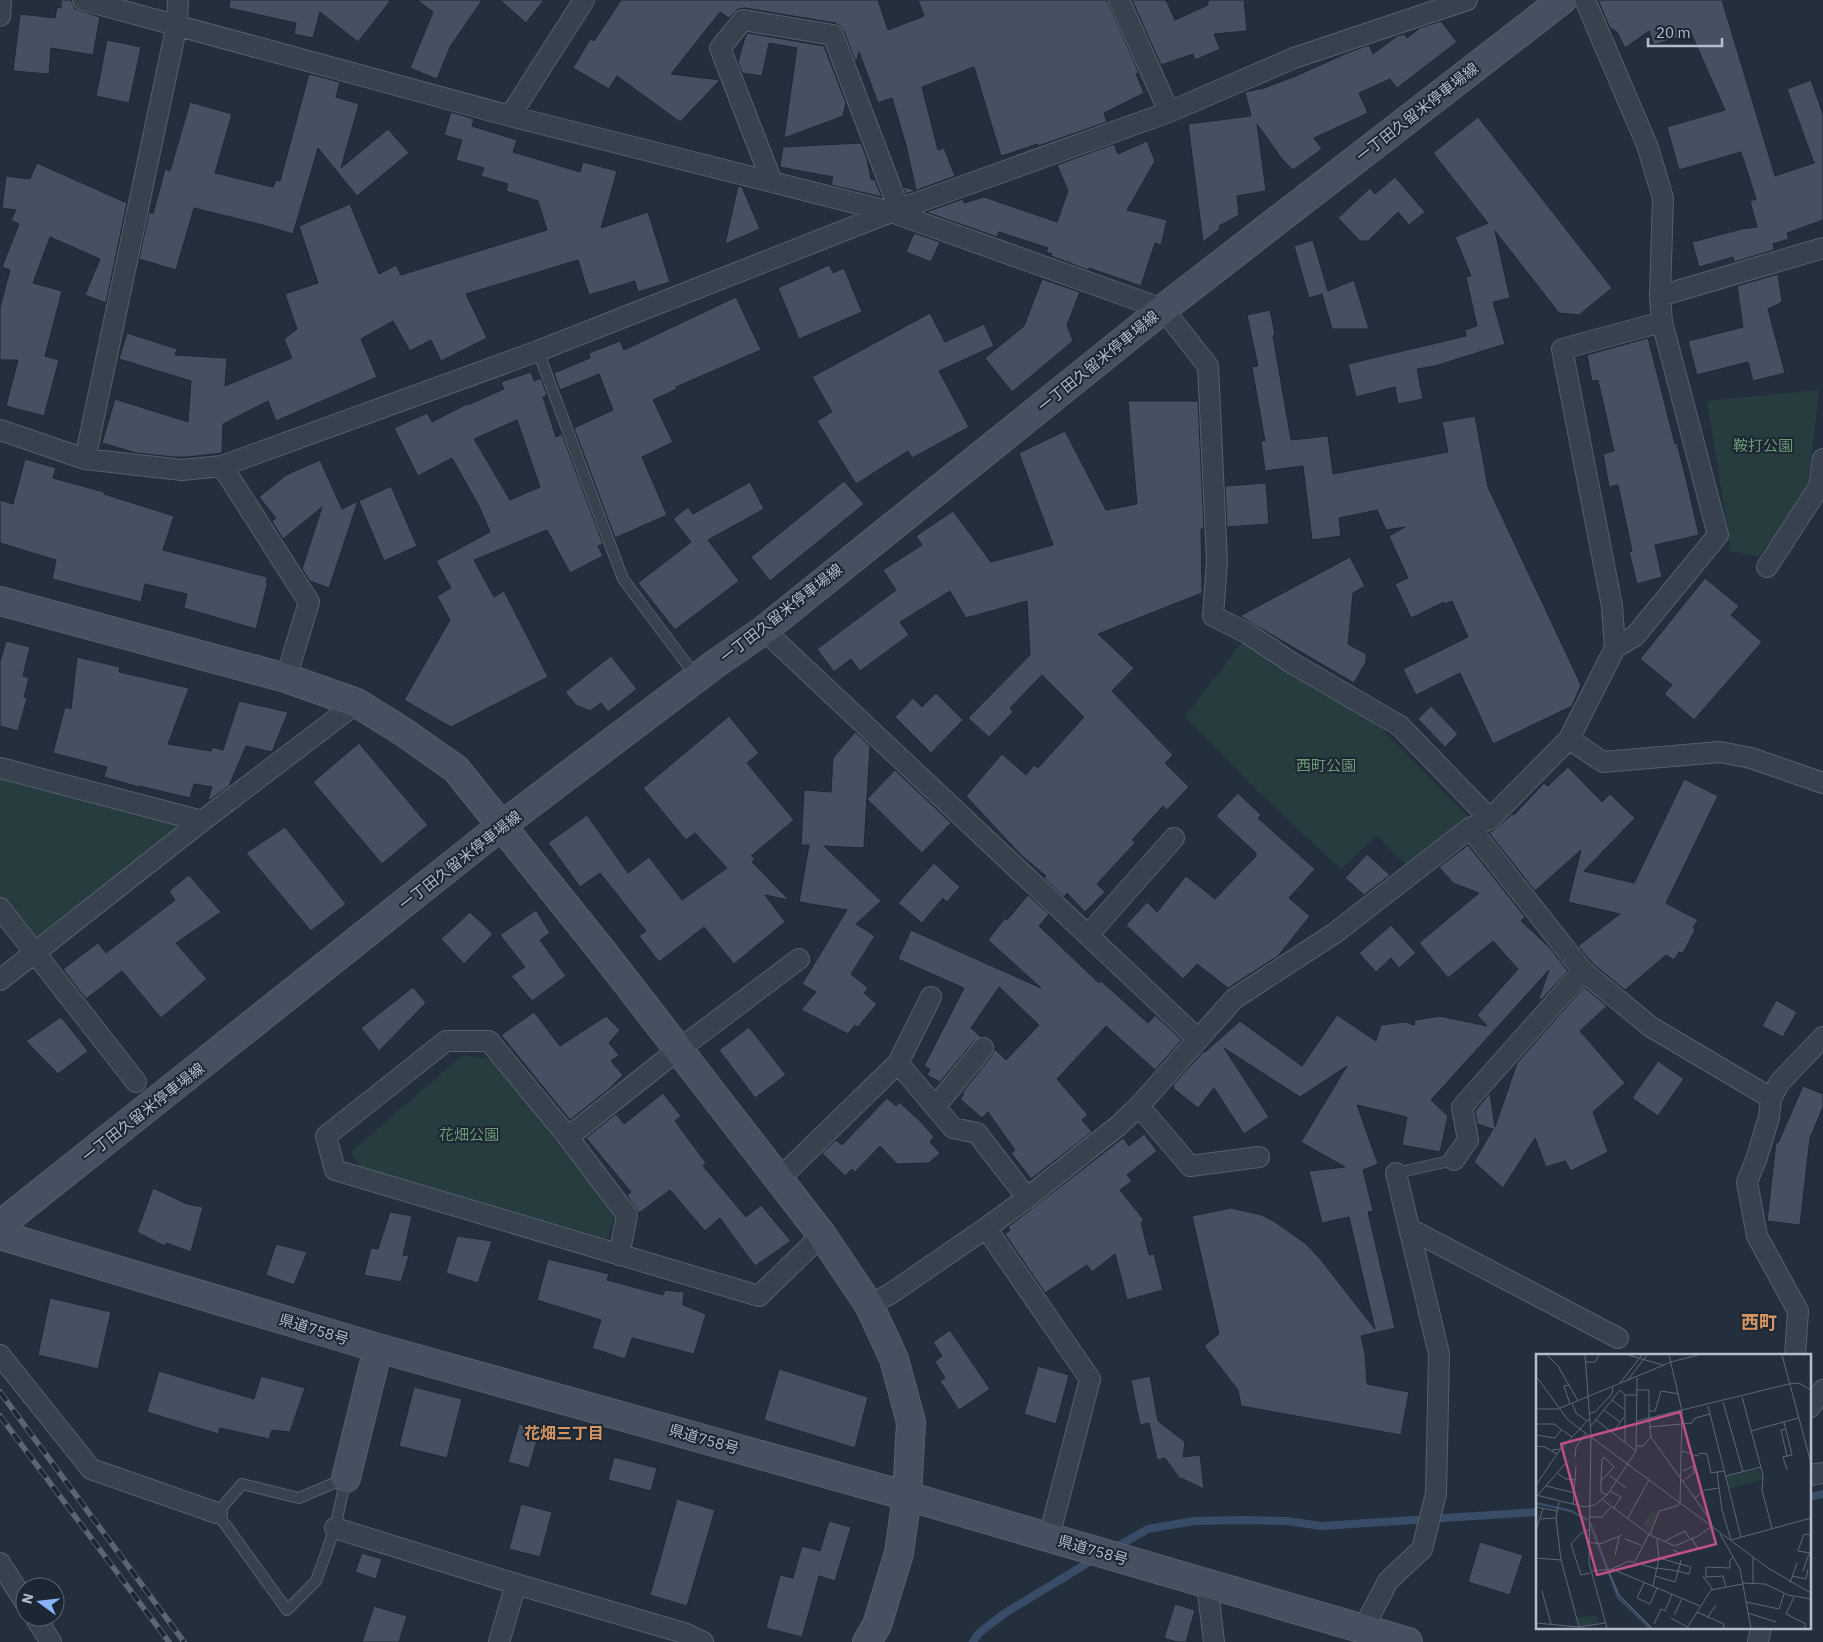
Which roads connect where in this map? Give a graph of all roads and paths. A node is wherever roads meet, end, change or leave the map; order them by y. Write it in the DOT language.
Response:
graph roads {
  1 [pos="1,0"];
  2 [pos="83,0"];
  3 [pos="178,0"];
  4 [pos="584,0"];
  5 [pos="1119,0"];
  6 [pos="1466,0"];
  7 [pos="1562,0"];
  8 [pos="1585,0"];
  9 [pos="0,16"];
  10 [pos="177,24"];
  11 [pos="1169,112"];
  12 [pos="510,116"];
  13 [pos="772,182"];
  14 [pos="895,211"];
  15 [pos="1823,248"];
  16 [pos="1660,296"];
  17 [pos="1163,309"];
  18 [pos="1662,322"];
  19 [pos="538,351"];
  20 [pos="0,430"];
  21 [pos="85,459"];
  22 [pos="1823,459"];
  23 [pos="222,466"];
  24 [pos="1767,567"];
  25 [pos="0,601"];
  26 [pos="764,630"];
  27 [pos="1615,648"];
  28 [pos="286,678"];
  29 [pos="697,678"];
  30 [pos="357,704"];
  31 [pos="1569,739"];
  32 [pos="0,768"];
  33 [pos="1822,779"];
  34 [pos="1490,819"];
  35 [pos="202,822"];
  36 [pos="501,826"];
  37 [pos="1470,828"];
  38 [pos="1174,838"];
  39 [pos="0,908"];
  40 [pos="1088,935"];
  41 [pos="36,952"];
  42 [pos="800,959"];
  43 [pos="1583,971"];
  44 [pos="0,980"];
  45 [pos="931,997"];
  46 [pos="1823,1037"];
  47 [pos="1198,1039"];
  48 [pos="983,1048"];
  49 [pos="678,1050"];
  50 [pos="898,1063"];
  51 [pos="136,1082"];
  52 [pos="1771,1098"];
  53 [pos="936,1106"];
  54 [pos="1139,1106"];
  55 [pos="568,1137"];
  56 [pos="1259,1157"];
  57 [pos="1454,1160"];
  58 [pos="1396,1173"];
  59 [pos="779,1179"];
  60 [pos="1027,1198"];
  61 [pos="0,1225"];
  62 [pos="986,1228"];
  63 [pos="1410,1229"];
  64 [pos="0,1235"];
  65 [pos="822,1235"];
  66 [pos="619,1255"];
  67 [pos="869,1306"];
  68 [pos="1618,1338"];
  69 [pos="378,1348"];
  70 [pos="0,1354"];
  71 [pos="1795,1354"];
  72 [pos="1823,1390"];
  73 [pos="1810,1407"];
  74 [pos="1823,1473"];
  75 [pos="1810,1475"];
  76 [pos="346,1478"];
  77 [pos="908,1496"];
  78 [pos="217,1513"];
  79 [pos="335,1528"];
  80 [pos="1048,1537"];
  81 [pos="0,1563"];
  82 [pos="516,1584"];
  83 [pos="1207,1584"];
  84 [pos="15,1586"];
  85 [pos="41,1627"];
  86 [pos="1363,1629"];
  87 [pos="681,1638"];
  88 [pos="51,1642"];
  89 [pos="499,1642"];
  90 [pos="703,1642"];
  91 [pos="867,1642"];
  92 [pos="1214,1642"];
  93 [pos="1408,1642"];
  1 -- 9 [label="street"];
  2 -- 10 [label="street"];
  3 -- 10 [label="street"];
  4 -- 12 [label="street"];
  5 -- 11 [label="street"];
  6 -- 11 [label="street"];
  7 -- 17 [label="main road, 一丁田久留米停車場線"];
  8 -- 16 [label="street"];
  10 -- 12 [label="street"];
  10 -- 21 [label="street"];
  11 -- 14 [label="street"];
  12 -- 13 [label="street"];
  13 -- 14 [label="street"];
  13 -- 14 [label="street"];
  14 -- 17 [label="street"];
  14 -- 19 [label="street"];
  15 -- 16 [label="street"];
  16 -- 18 [label="street"];
  17 -- 26 [label="main road, 一丁田久留米停車場線"];
  17 -- 34 [label="street"];
  18 -- 27 [label="street"];
  18 -- 27 [label="street"];
  19 -- 23 [label="street"];
  19 -- 29 [label="lane"];
  20 -- 21 [label="street"];
  21 -- 23 [label="street"];
  22 -- 24 [label="street"];
  23 -- 28 [label="street"];
  25 -- 28 [label="main road"];
  26 -- 29 [label="main road, 一丁田久留米停車場線"];
  26 -- 40 [label="street"];
  27 -- 31 [label="street"];
  28 -- 30 [label="main road"];
  29 -- 36 [label="main road, 一丁田久留米停車場線"];
  30 -- 35 [label="street"];
  30 -- 36 [label="main road"];
  31 -- 33 [label="street"];
  31 -- 34 [label="street"];
  32 -- 35 [label="street"];
  34 -- 37 [label="street"];
  35 -- 41 [label="street"];
  36 -- 49 [label="main road"];
  36 -- 61 [label="main road, 一丁田久留米停車場線"];
  37 -- 43 [label="street"];
  37 -- 47 [label="street"];
  38 -- 40 [label="street"];
  39 -- 41 [label="street"];
  40 -- 47 [label="street"];
  41 -- 44 [label="street"];
  41 -- 51 [label="street"];
  42 -- 49 [label="street"];
  43 -- 52 [label="street"];
  43 -- 57 [label="street"];
  45 -- 50 [label="street"];
  46 -- 52 [label="street"];
  47 -- 54 [label="street"];
  48 -- 53 [label="street"];
  49 -- 55 [label="street"];
  49 -- 59 [label="main road"];
  50 -- 53 [label="street"];
  50 -- 59 [label="street"];
  52 -- 71 [label="street"];
  53 -- 60 [label="street"];
  54 -- 56 [label="street"];
  54 -- 60 [label="street"];
  55 -- 66 [label="street"];
  55 -- 66 [label="street"];
  57 -- 58 [label="lane"];
  58 -- 63 [label="street"];
  59 -- 65 [label="main road"];
  60 -- 62 [label="street"];
  62 -- 67 [label="street"];
  62 -- 80 [label="street"];
  63 -- 68 [label="street"];
  63 -- 86 [label="street"];
  64 -- 69 [label="main road, 県道758号"];
  65 -- 66 [label="street"];
  65 -- 67 [label="main road"];
  67 -- 77 [label="main road"];
  69 -- 76 [label="main road"];
  69 -- 77 [label="main road, 県道758号"];
  70 -- 78 [label="street"];
  72 -- 73 [label="street"];
  74 -- 75 [label="street"];
  76 -- 78 [label="lane"];
  76 -- 79 [label="lane"];
  77 -- 80 [label="main road, 県道758号"];
  77 -- 91 [label="main road"];
  78 -- 79 [label="lane"];
  79 -- 82 [label="street"];
  80 -- 83 [label="main road, 県道758号"];
  81 -- 84 [label="street"];
  82 -- 87 [label="street"];
  82 -- 89 [label="street"];
  83 -- 86 [label="main road, 県道758号"];
  83 -- 92 [label="street"];
  85 -- 88 [label="street"];
  86 -- 93 [label="main road, 県道758号"];
  87 -- 90 [label="street"];
}
